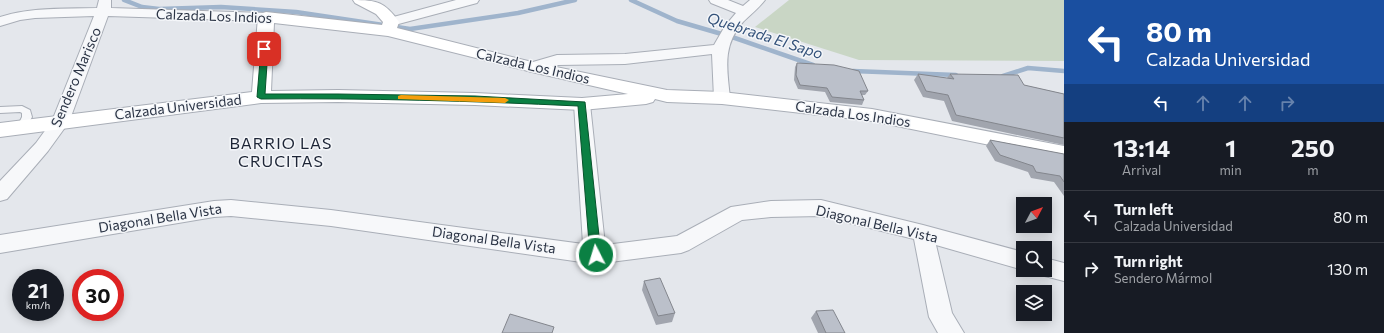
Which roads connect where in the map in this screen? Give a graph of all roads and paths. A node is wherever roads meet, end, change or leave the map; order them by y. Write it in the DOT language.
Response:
graph roads {
  1 [pos="472,0"];
  2 [pos="716,0"];
  3 [pos="758,0"];
  4 [pos="367,1"];
  5 [pos="104,6"];
  6 [pos="744,12"];
  7 [pos="266,17"];
  8 [pos="0,22"];
  9 [pos="389,26"];
  10 [pos="725,38"];
  11 [pos="532,66"];
  12 [pos="667,96"];
  13 [pos="261,97"];
  14 [pos="722,98"];
  15 [pos="582,104"];
  16 [pos="0,110"];
  17 [pos="60,122"];
  18 [pos="22,127"];
  19 [pos="0,130"];
  20 [pos="1064,153"];
  21 [pos="0,194"];
  22 [pos="923,233"];
  23 [pos="0,244"];
  24 [pos="596,255"];
  25 [pos="1016,259"];
  26 [pos="1052,269"];
  27 [pos="1064,272"];
  28 [pos="952,333"];
  1 -- 9 [label="street"];
  2 -- 6 [label="street"];
  3 -- 6 [label="street"];
  4 -- 9 [label="street"];
  5 -- 7 [label="street, Calzada Los Indios"];
  5 -- 8 [label="street, Calzada Los Indios"];
  5 -- 17 [label="street, Sendero Marisco"];
  6 -- 10 [label="street"];
  7 -- 9 [label="street, Calzada Los Indios"];
  7 -- 13 [label="street"];
  9 -- 11 [label="street, Calzada Los Indios"];
  10 -- 11 [label="street"];
  10 -- 14 [label="street"];
  11 -- 12 [label="street, Calzada Los Indios"];
  12 -- 14 [label="street, Calzada Los Indios"];
  12 -- 15 [label="street, Calzada Universidad"];
  13 -- 15 [label="street, Calzada Universidad"];
  13 -- 17 [label="street, Calzada Universidad"];
  14 -- 20 [label="street, Calzada Los Indios"];
  15 -- 24 [label="street"];
  16 -- 18 [label="lane"];
  17 -- 18 [label="street, Calzada Universidad"];
  17 -- 21 [label="street, Sendero Marisco"];
  18 -- 19 [label="street, Calzada Universidad"];
  22 -- 24 [label="street, Diagonal Bella Vista"];
  22 -- 25 [label="street, Diagonal Bella Vista"];
  22 -- 28 [label="street"];
  23 -- 24 [label="street, Diagonal Bella Vista"];
  26 -- 27 [label="street"];
}
